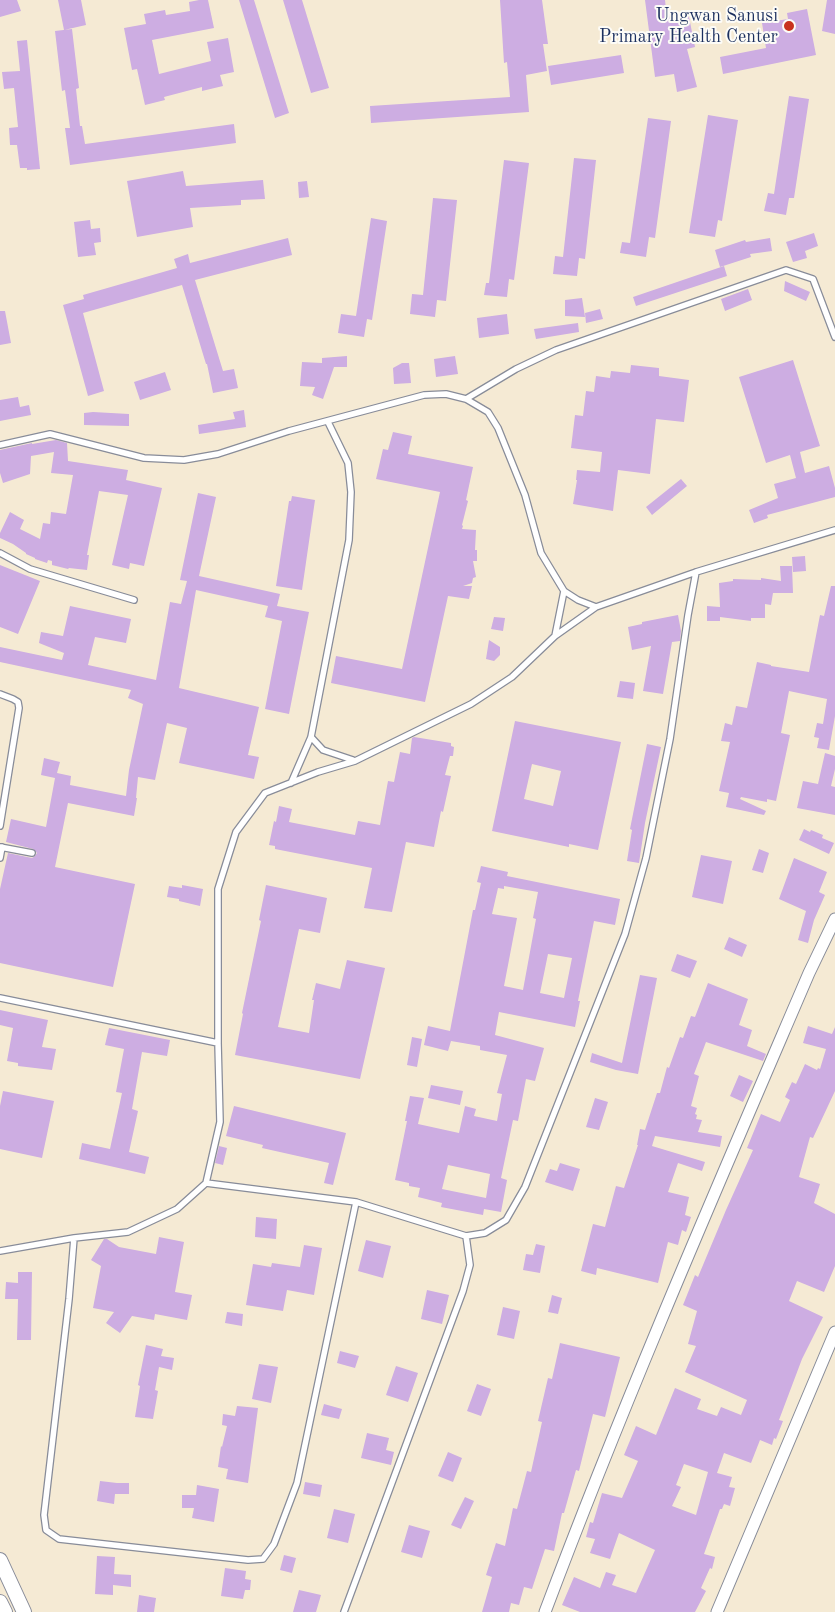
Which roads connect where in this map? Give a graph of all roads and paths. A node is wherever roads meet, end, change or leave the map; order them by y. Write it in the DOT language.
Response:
graph roads {
  1 [pos="835,337"];
  2 [pos="466,399"];
  3 [pos="328,422"];
  4 [pos="0,445"];
  5 [pos="835,530"];
  6 [pos="0,552"];
  7 [pos="696,572"];
  8 [pos="564,591"];
  9 [pos="134,600"];
  10 [pos="596,607"];
  11 [pos="555,636"];
  12 [pos="0,694"];
  13 [pos="311,737"];
  14 [pos="355,761"];
  15 [pos="291,783"];
  16 [pos="0,826"];
  17 [pos="1,847"];
  18 [pos="32,853"];
  19 [pos="0,858"];
  20 [pos="835,919"];
  21 [pos="0,998"];
  22 [pos="218,1043"];
  23 [pos="206,1183"];
  24 [pos="356,1202"];
  25 [pos="466,1236"];
  26 [pos="74,1238"];
  27 [pos="0,1251"];
  28 [pos="835,1332"];
  29 [pos="0,1560"];
  30 [pos="0,1602"];
  31 [pos="6,1612"];
  32 [pos="24,1612"];
  33 [pos="344,1612"];
  34 [pos="545,1612"];
  35 [pos="717,1612"];
  1 -- 2 [label="lane"];
  2 -- 3 [label="lane"];
  2 -- 8 [label="lane"];
  3 -- 4 [label="lane"];
  3 -- 13 [label="lane"];
  5 -- 7 [label="lane"];
  6 -- 9 [label="lane"];
  7 -- 10 [label="lane"];
  7 -- 25 [label="lane"];
  8 -- 10 [label="lane"];
  8 -- 11 [label="lane"];
  10 -- 11 [label="lane"];
  11 -- 14 [label="lane"];
  12 -- 16 [label="lane"];
  13 -- 14 [label="lane"];
  13 -- 15 [label="lane"];
  14 -- 15 [label="lane"];
  15 -- 22 [label="lane"];
  17 -- 18 [label="lane"];
  17 -- 19 [label="lane"];
  20 -- 34 [label="street"];
  21 -- 22 [label="lane"];
  22 -- 23 [label="lane"];
  23 -- 24 [label="lane"];
  23 -- 26 [label="lane"];
  24 -- 25 [label="lane"];
  24 -- 26 [label="lane"];
  25 -- 33 [label="lane"];
  26 -- 27 [label="lane"];
  28 -- 35 [label="street"];
  29 -- 32 [label="street"];
  30 -- 31 [label="street"];
}
